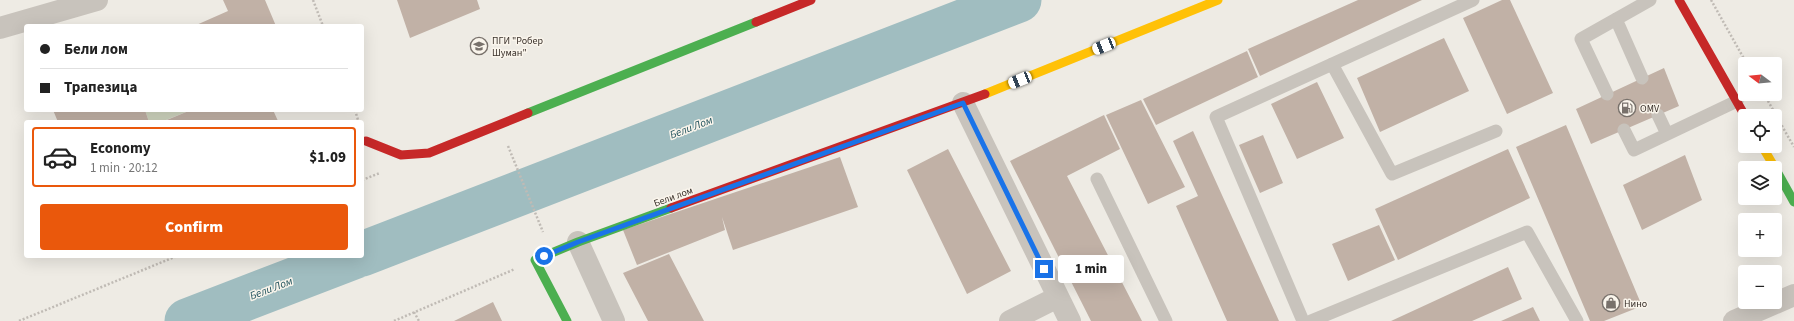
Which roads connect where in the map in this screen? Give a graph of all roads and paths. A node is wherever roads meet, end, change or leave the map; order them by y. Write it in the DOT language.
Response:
graph roads {
  1 [pos="97,0"];
  2 [pos="313,0"];
  3 [pos="811,0"];
  4 [pos="1218,0"];
  5 [pos="1473,0"];
  6 [pos="1650,0"];
  7 [pos="1679,0"];
  8 [pos="1711,0"];
  9 [pos="1616,19"];
  10 [pos="322,24"];
  11 [pos="0,28"];
  12 [pos="1743,57"];
  13 [pos="1332,64"];
  14 [pos="1642,78"];
  15 [pos="1607,94"];
  16 [pos="1737,101"];
  17 [pos="1768,101"];
  18 [pos="963,103"];
  19 [pos="1741,109"];
  20 [pos="1658,115"];
  21 [pos="500,125"];
  22 [pos="1624,130"];
  23 [pos="1496,131"];
  24 [pos="1667,134"];
  25 [pos="366,141"];
  26 [pos="1794,146"];
  27 [pos="1097,178"];
  28 [pos="1782,181"];
  29 [pos="1794,202"];
  30 [pos="578,242"];
  31 [pos="552,253"];
  32 [pos="172,258"];
  33 [pos="535,260"];
  34 [pos="1794,295"];
  35 [pos="1058,296"];
  36 [pos="414,312"];
  37 [pos="19,321"];
  38 [pos="394,321"];
  39 [pos="419,321"];
  40 [pos="567,321"];
  41 [pos="614,321"];
  42 [pos="1010,321"];
  43 [pos="1070,321"];
  44 [pos="1166,321"];
  45 [pos="1303,321"];
  46 [pos="1311,321"];
  47 [pos="1577,321"];
  48 [pos="1734,321"];
  1 -- 11 [label="street"];
  2 -- 10 [label="path"];
  3 -- 21 [label="street"];
  4 -- 18 [label="street, Бели лом"];
  5 -- 13 [label="lane"];
  6 -- 9 [label="lane"];
  7 -- 16 [label="street"];
  8 -- 12 [label="path"];
  9 -- 14 [label="lane"];
  9 -- 15 [label="lane"];
  13 -- 23 [label="lane"];
  13 -- 45 [label="lane"];
  16 -- 19 [label="street"];
  16 -- 24 [label="lane"];
  17 -- 26 [label="path"];
  18 -- 30 [label="street, Бели лом"];
  18 -- 35 [label="street"];
  20 -- 24 [label="lane"];
  21 -- 25 [label="street"];
  21 -- 31 [label="path"];
  22 -- 24 [label="lane"];
  27 -- 44 [label="lane"];
  28 -- 29 [label="street"];
  30 -- 31 [label="street, Бели лом"];
  30 -- 41 [label="street"];
  31 -- 33 [label="street, Бели лом"];
  32 -- 37 [label="path"];
  33 -- 36 [label="path"];
  33 -- 40 [label="street"];
  34 -- 48 [label="street"];
  35 -- 42 [label="street"];
  35 -- 43 [label="street"];
  36 -- 38 [label="path"];
  36 -- 39 [label="path"];
  46 -- 47 [label="lane"];
}
